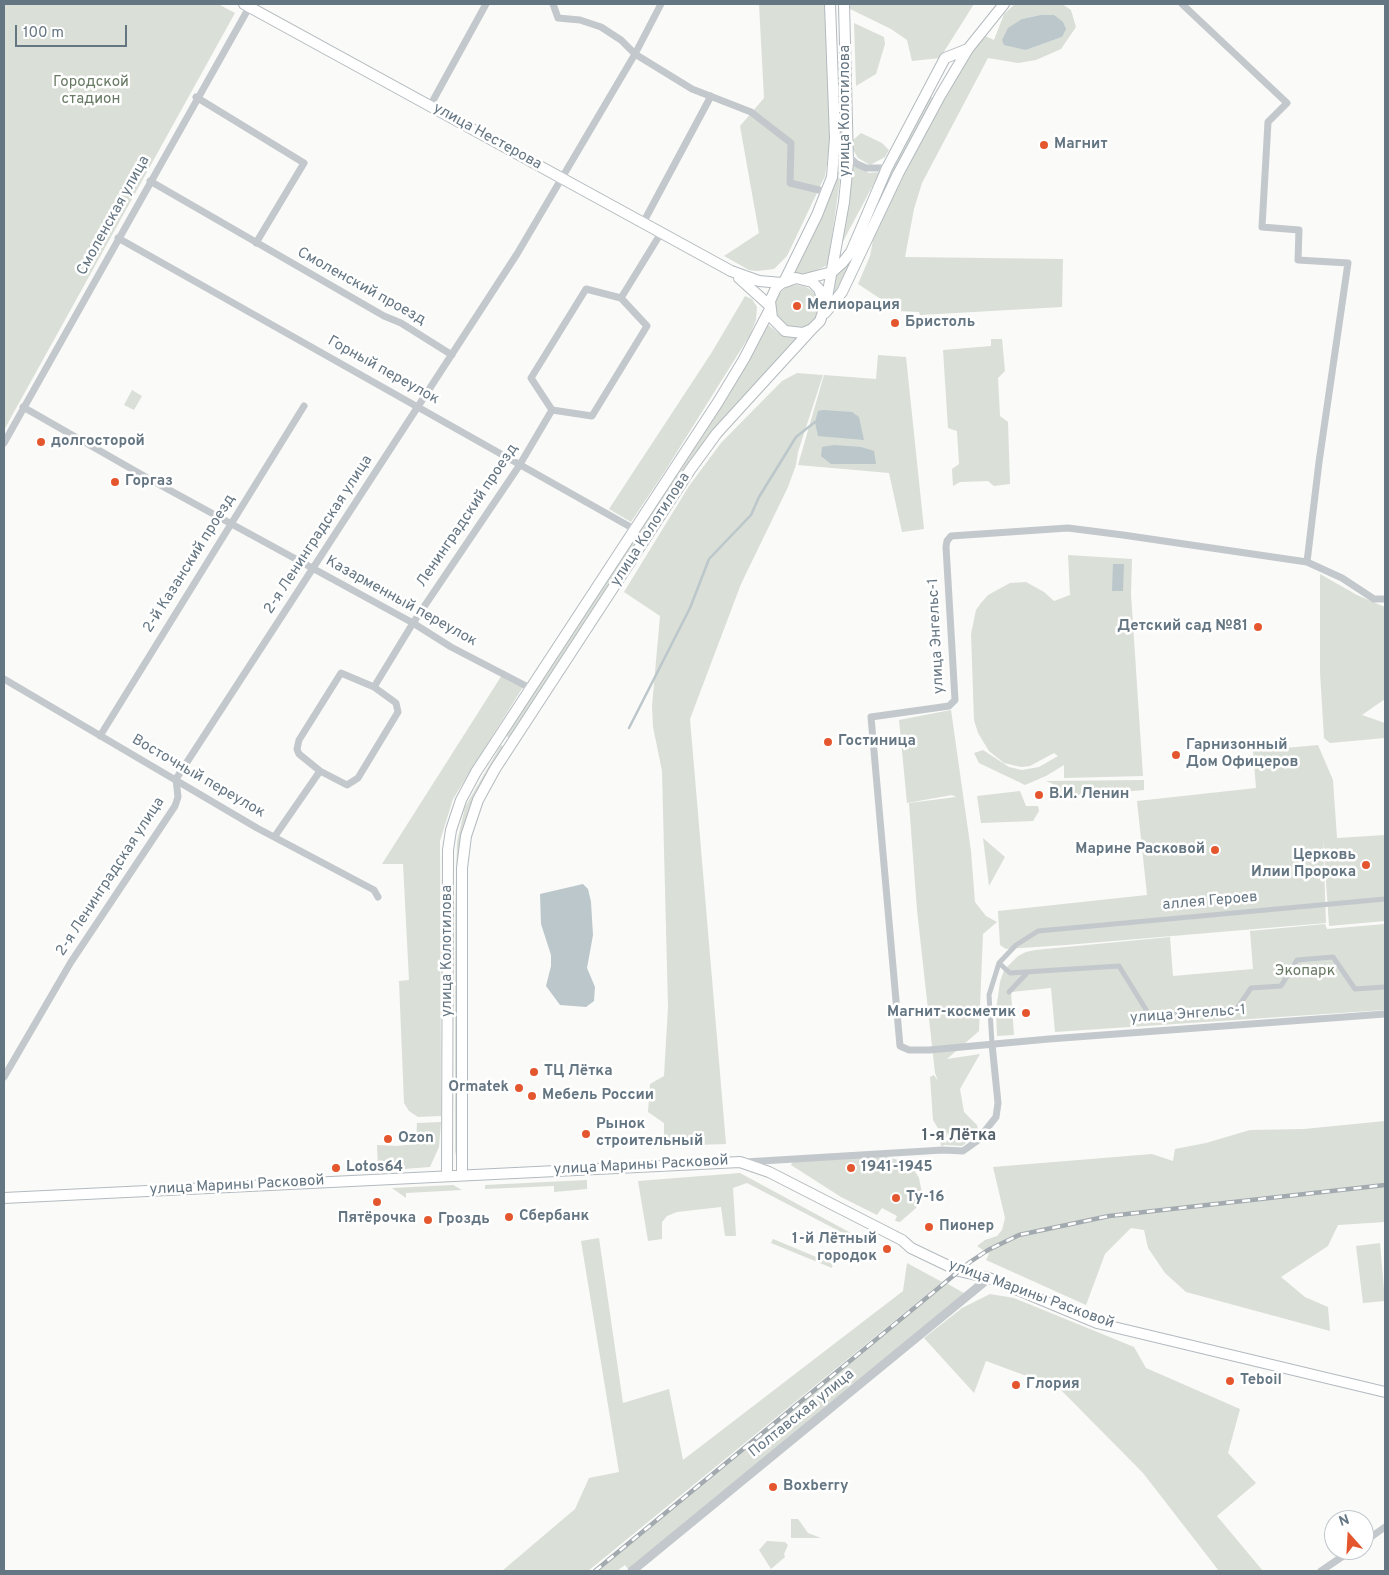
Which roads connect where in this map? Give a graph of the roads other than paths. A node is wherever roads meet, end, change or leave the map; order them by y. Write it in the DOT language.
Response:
graph roads {
  1 [pos="486,4"];
  2 [pos="553,4"];
  3 [pos="661,4"];
  4 [pos="830,4"];
  5 [pos="844,4"];
  6 [pos="1004,4"];
  7 [pos="1182,4"];
  8 [pos="248,5"];
  9 [pos="968,49"];
  10 [pos="635,54"];
  11 [pos="711,96"];
  12 [pos="196,97"];
  13 [pos="430,106"];
  14 [pos="848,156"];
  15 [pos="887,168"];
  16 [pos="562,178"];
  17 [pos="150,181"];
  18 [pos="827,192"];
  19 [pos="642,223"];
  20 [pos="661,233"];
  21 [pos="118,238"];
  22 [pos="256,244"];
  23 [pos="731,271"];
  24 [pos="832,272"];
  25 [pos="803,279"];
  26 [pos="783,282"];
  27 [pos="621,298"];
  28 [pos="770,308"];
  29 [pos="825,310"];
  30 [pos="812,330"];
  31 [pos="452,355"];
  32 [pos="304,406"];
  33 [pos="23,407"];
  34 [pos="419,407"];
  35 [pos="552,410"];
  36 [pos="4,443"];
  37 [pos="519,466"];
  38 [pos="231,524"];
  39 [pos="634,529"];
  40 [pos="1307,562"];
  41 [pos="313,569"];
  42 [pos="1385,599"];
  43 [pos="413,623"];
  44 [pos="4,679"];
  45 [pos="374,687"];
  46 [pos="530,688"];
  47 [pos="100,736"];
  48 [pos="498,739"];
  49 [pos="510,746"];
  50 [pos="320,771"];
  51 [pos="176,779"];
  52 [pos="275,836"];
  53 [pos="378,897"];
  54 [pos="1385,899"];
  55 [pos="999,963"];
  56 [pos="1028,972"];
  57 [pos="1385,987"];
  58 [pos="1009,992"];
  59 [pos="1385,1014"];
  60 [pos="992,1044"];
  61 [pos="4,1077"];
  62 [pos="740,1162"];
  63 [pos="462,1175"];
  64 [pos="447,1176"];
  65 [pos="4,1198"];
  66 [pos="989,1278"];
  67 [pos="1385,1392"];
  68 [pos="1385,1527"];
  69 [pos="1374,1535"];
  70 [pos="1337,1560"];
  71 [pos="632,1571"];
  72 [pos="1321,1571"];
  1 -- 13 [label="street"];
  2 -- 10 [label="street"];
  3 -- 10 [label="street, 2-я Ленинградская улица"];
  4 -- 18 [label="main road, улица Колотилова"];
  5 -- 14 [label="main road, улица Колотилова"];
  6 -- 9 [label="main road"];
  7 -- 40 [label="street"];
  8 -- 12 [label="street, Смоленская улица"];
  8 -- 13 [label="main road, улица Нестерова"];
  9 -- 15 [label="main road"];
  9 -- 29 [label="main road"];
  10 -- 11 [label="street"];
  10 -- 16 [label="street, 2-я Ленинградская улица"];
  11 -- 18 [label="street"];
  11 -- 19 [label="street"];
  12 -- 17 [label="street, Смоленская улица"];
  12 -- 22 [label="street"];
  13 -- 16 [label="main road, улица Нестерова"];
  14 -- 15 [label="street"];
  14 -- 24 [label="main road, улица Колотилова"];
  15 -- 24 [label="main road"];
  16 -- 19 [label="main road, улица Нестерова"];
  16 -- 31 [label="street, 2-я Ленинградская улица"];
  17 -- 21 [label="street, Смоленская улица"];
  17 -- 22 [label="street, Смоленский проезд"];
  18 -- 26 [label="main road, улица Колотилова"];
  19 -- 20 [label="main road, улица Нестерова"];
  20 -- 23 [label="main road, улица Нестерова"];
  20 -- 27 [label="street"];
  21 -- 33 [label="street, Смоленская улица"];
  21 -- 34 [label="street, Горный переулок"];
  22 -- 31 [label="street, Смоленский проезд"];
  23 -- 26 [label="main road, улица Нестерова"];
  23 -- 28 [label="main road, улица Нестерова"];
  24 -- 25 [label="main road"];
  24 -- 29 [label="main road, улица Колотилова"];
  25 -- 26 [label="main road"];
  25 -- 29 [label="main road"];
  26 -- 28 [label="main road, улица Колотилова"];
  27 -- 35 [label="street"];
  27 -- 35 [label="street"];
  28 -- 30 [label="main road"];
  28 -- 39 [label="main road, улица Колотилова"];
  29 -- 30 [label="main road, улица Колотилова"];
  30 -- 49 [label="main road, улица Колотилова"];
  31 -- 34 [label="street, 2-я Ленинградская улица"];
  32 -- 38 [label="street, 2-й Казанский проезд"];
  33 -- 36 [label="street, Смоленская улица"];
  33 -- 38 [label="street, Казарменный переулок"];
  34 -- 37 [label="street, Горный переулок"];
  34 -- 41 [label="street, 2-я Ленинградская улица"];
  35 -- 37 [label="street, Ленинградский проезд"];
  37 -- 39 [label="street, Горный переулок"];
  37 -- 43 [label="street, Ленинградский проезд"];
  38 -- 41 [label="street, Казарменный переулок"];
  38 -- 47 [label="street, 2-й Казанский проезд"];
  39 -- 46 [label="main road, улица Колотилова"];
  40 -- 42 [label="street, улица Энгельс-1"];
  40 -- 60 [label="street, улица Энгельс-1"];
  41 -- 43 [label="street, Казарменный переулок"];
  41 -- 51 [label="street, 2-я Ленинградская улица"];
  43 -- 45 [label="street, Ленинградский проезд"];
  43 -- 46 [label="street, Казарменный переулок"];
  44 -- 47 [label="street, Восточный переулок"];
  45 -- 50 [label="street"];
  45 -- 50 [label="street"];
  46 -- 48 [label="main road, улица Колотилова"];
  47 -- 51 [label="street, Восточный переулок"];
  48 -- 49 [label="main road"];
  48 -- 64 [label="main road, улица Колотилова"];
  49 -- 63 [label="main road, улица Колотилова"];
  50 -- 52 [label="street"];
  51 -- 52 [label="street, Восточный переулок"];
  51 -- 61 [label="street, 2-я Ленинградская улица"];
  52 -- 53 [label="street, Восточный переулок"];
  54 -- 55 [label="street, аллея Героев"];
  55 -- 56 [label="street"];
  55 -- 60 [label="street"];
  56 -- 57 [label="street"];
  56 -- 58 [label="street"];
  59 -- 60 [label="street, улица Энгельс-1"];
  60 -- 62 [label="street"];
  62 -- 63 [label="main road, улица Марины Расковой"];
  62 -- 66 [label="main road, улица Марины Расковой"];
  63 -- 64 [label="main road, улица Марины Расковой"];
  64 -- 65 [label="main road, улица Марины Расковой"];
  66 -- 67 [label="main road, улица Марины Расковой"];
  66 -- 71 [label="street, Полтавская улица"];
  68 -- 69 [label="street"];
  70 -- 72 [label="street"];
}
